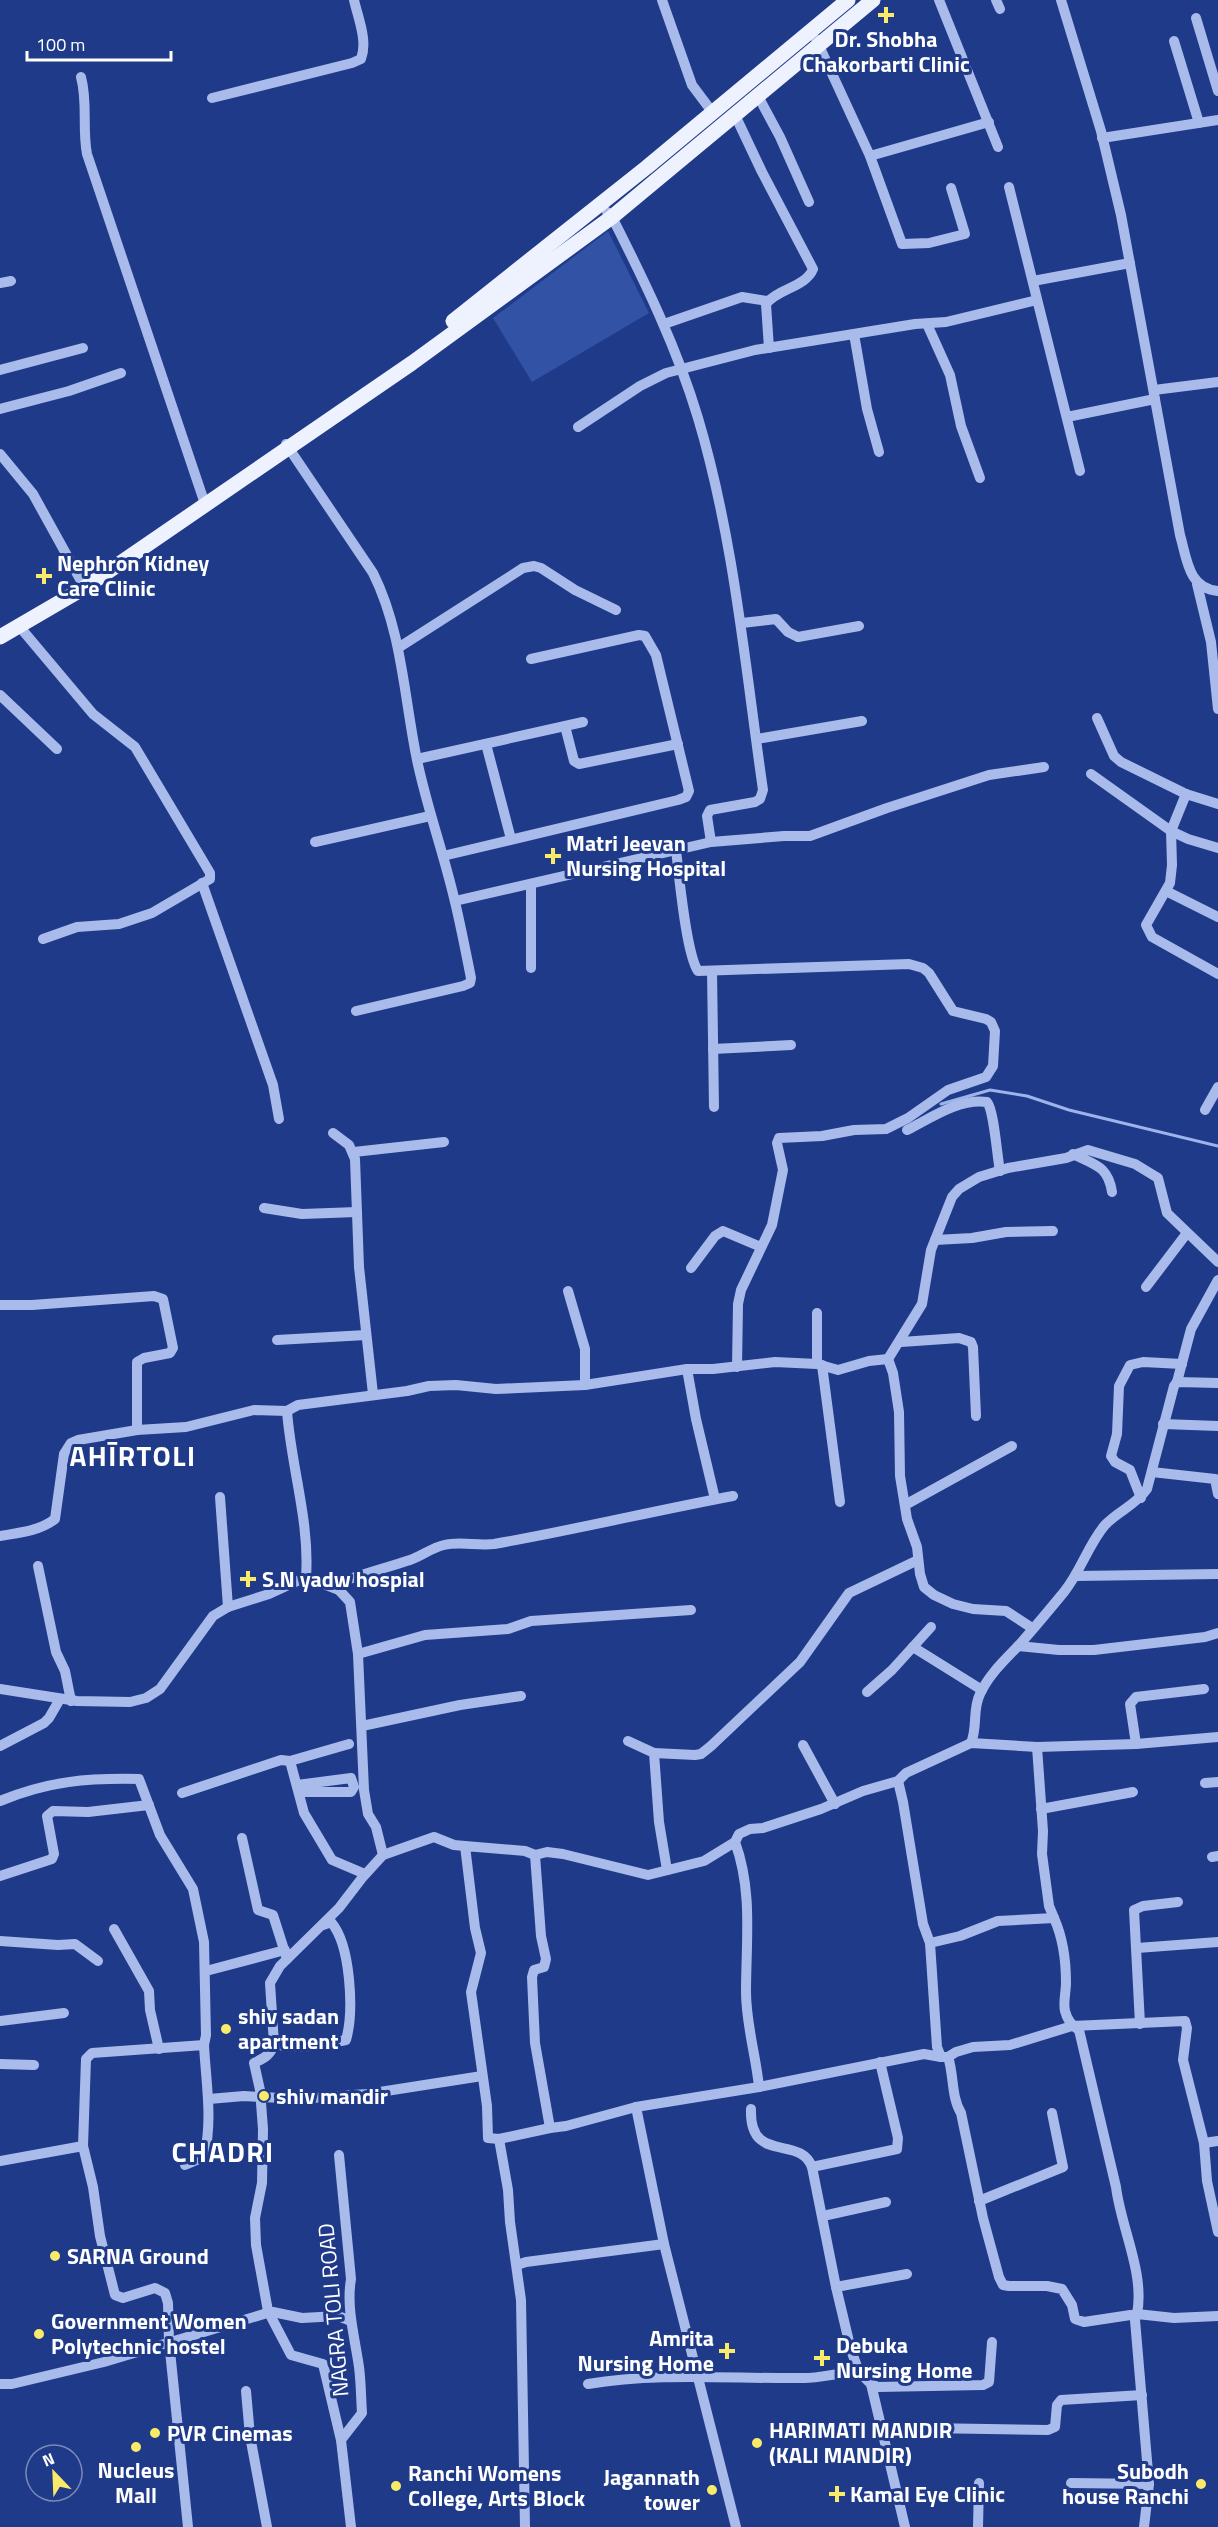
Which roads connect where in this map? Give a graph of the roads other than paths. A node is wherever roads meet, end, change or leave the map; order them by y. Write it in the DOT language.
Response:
graph roads {
  1 [pos="354,0"];
  2 [pos="662,0"];
  3 [pos="848,0"];
  4 [pos="873,0"];
  5 [pos="939,0"];
  6 [pos="1061,0"];
  7 [pos="1196,18"];
  8 [pos="815,37"];
  9 [pos="1174,41"];
  10 [pos="81,77"];
  11 [pos="1218,91"];
  12 [pos="758,96"];
  13 [pos="212,98"];
  14 [pos="713,113"];
  15 [pos="735,115"];
  16 [pos="1218,120"];
  17 [pos="989,122"];
  18 [pos="1198,123"];
  19 [pos="1102,138"];
  20 [pos="998,147"];
  21 [pos="870,156"];
  22 [pos="1009,187"];
  23 [pos="951,188"];
  24 [pos="809,202"];
  25 [pos="600,204"];
  26 [pos="612,218"];
  27 [pos="1130,263"];
  28 [pos="1033,281"];
  29 [pos="1037,300"];
  30 [pos="768,301"];
  31 [pos="664,324"];
  32 [pos="927,324"];
  33 [pos="854,334"];
  34 [pos="83,348"];
  35 [pos="769,348"];
  36 [pos="681,369"];
  37 [pos="0,370"];
  38 [pos="121,373"];
  39 [pos="1218,382"];
  40 [pos="1154,395"];
  41 [pos="0,410"];
  42 [pos="1067,417"];
  43 [pos="578,427"];
  44 [pos="287,445"];
  45 [pos="879,452"];
  46 [pos="0,454"];
  47 [pos="1080,471"];
  48 [pos="980,478"];
  49 [pos="202,498"];
  50 [pos="81,579"];
  51 [pos="1197,584"];
  52 [pos="1218,591"];
  53 [pos="616,610"];
  54 [pos="742,623"];
  55 [pos="0,625"];
  56 [pos="19,626"];
  57 [pos="859,626"];
  58 [pos="0,637"];
  59 [pos="398,648"];
  60 [pos="531,659"];
  61 [pos="0,696"];
  62 [pos="1218,709"];
  63 [pos="1097,718"];
  64 [pos="862,721"];
  65 [pos="583,722"];
  66 [pos="565,726"];
  67 [pos="757,739"];
  68 [pos="486,744"];
  69 [pos="678,744"];
  70 [pos="57,749"];
  71 [pos="417,759"];
  72 [pos="1044,767"];
  73 [pos="1091,774"];
  74 [pos="1186,794"];
  75 [pos="1218,804"];
  76 [pos="430,816"];
  77 [pos="1171,831"];
  78 [pos="511,839"];
  79 [pos="315,842"];
  80 [pos="711,842"];
  81 [pos="1218,848"];
  82 [pos="676,850"];
  83 [pos="443,856"];
  84 [pos="202,883"];
  85 [pos="531,884"];
  86 [pos="1166,891"];
  87 [pos="455,901"];
  88 [pos="1218,917"];
  89 [pos="43,939"];
  90 [pos="531,968"];
  91 [pos="712,971"];
  92 [pos="1218,974"];
  93 [pos="356,1011"];
  94 [pos="791,1045"];
  95 [pos="713,1048"];
  96 [pos="1218,1087"];
  97 [pos="714,1107"];
  98 [pos="1205,1110"];
  99 [pos="279,1119"];
  100 [pos="907,1130"];
  101 [pos="333,1133"];
  102 [pos="444,1142"];
  103 [pos="354,1152"];
  104 [pos="1073,1154"];
  105 [pos="1000,1171"];
  106 [pos="1112,1192"];
  107 [pos="264,1209"];
  108 [pos="357,1212"];
  109 [pos="1053,1231"];
  110 [pos="1187,1233"];
  111 [pos="935,1240"];
  112 [pos="760,1247"];
  113 [pos="1216,1260"];
  114 [pos="691,1268"];
  115 [pos="1218,1280"];
  116 [pos="1146,1287"];
  117 [pos="567,1292"];
  118 [pos="0,1305"];
  119 [pos="817,1313"];
  120 [pos="366,1335"];
  121 [pos="277,1340"];
  122 [pos="901,1342"];
  123 [pos="888,1359"];
  124 [pos="820,1364"];
  125 [pos="1182,1364"];
  126 [pos="737,1367"];
  127 [pos="687,1369"];
  128 [pos="1177,1382"];
  129 [pos="1218,1383"];
  130 [pos="585,1385"];
  131 [pos="373,1394"];
  132 [pos="287,1411"];
  133 [pos="976,1416"];
  134 [pos="1163,1424"];
  135 [pos="1218,1426"];
  136 [pos="137,1430"];
  137 [pos="1012,1446"];
  138 [pos="1152,1472"];
  139 [pos="1218,1494"];
  140 [pos="733,1496"];
  141 [pos="220,1497"];
  142 [pos="1141,1498"];
  143 [pos="715,1499"];
  144 [pos="840,1502"];
  145 [pos="905,1505"];
  146 [pos="0,1536"];
  147 [pos="918,1560"];
  148 [pos="38,1566"];
  149 [pos="1218,1574"];
  150 [pos="1076,1576"];
  151 [pos="306,1577"];
  152 [pos="339,1590"];
  153 [pos="228,1607"];
  154 [pos="691,1610"];
  155 [pos="931,1626"];
  156 [pos="1032,1628"];
  157 [pos="1218,1633"];
  158 [pos="1018,1646"];
  159 [pos="913,1647"];
  160 [pos="358,1654"];
  161 [pos="0,1689"];
  162 [pos="1204,1689"];
  163 [pos="982,1690"];
  164 [pos="867,1692"];
  165 [pos="521,1696"];
  166 [pos="60,1700"];
  167 [pos="71,1701"];
  168 [pos="362,1726"];
  169 [pos="1218,1737"];
  170 [pos="628,1741"];
  171 [pos="971,1743"];
  172 [pos="349,1744"];
  173 [pos="803,1744"];
  174 [pos="1136,1744"];
  175 [pos="0,1746"];
  176 [pos="1037,1747"];
  177 [pos="654,1753"];
  178 [pos="290,1761"];
  179 [pos="898,1781"];
  180 [pos="1218,1782"];
  181 [pos="1205,1783"];
  182 [pos="1133,1792"];
  183 [pos="182,1793"];
  184 [pos="0,1801"];
  185 [pos="835,1804"];
  186 [pos="149,1805"];
  187 [pos="1041,1809"];
  188 [pos="242,1838"];
  189 [pos="735,1842"];
  190 [pos="465,1846"];
  191 [pos="383,1855"];
  192 [pos="535,1855"];
  193 [pos="667,1870"];
  194 [pos="365,1874"];
  195 [pos="0,1876"];
  196 [pos="1178,1902"];
  197 [pos="1054,1918"];
  198 [pos="323,1925"];
  199 [pos="114,1929"];
  200 [pos="0,1941"];
  201 [pos="1218,1942"];
  202 [pos="930,1943"];
  203 [pos="1137,1948"];
  204 [pos="286,1955"];
  205 [pos="98,1961"];
  206 [pos="206,1971"];
  207 [pos="64,2013"];
  208 [pos="0,2020"];
  209 [pos="1140,2024"];
  210 [pos="1072,2026"];
  211 [pos="274,2044"];
  212 [pos="204,2045"];
  213 [pos="159,2049"];
  214 [pos="945,2057"];
  215 [pos="880,2062"];
  216 [pos="0,2064"];
  217 [pos="34,2065"];
  218 [pos="483,2076"];
  219 [pos="759,2087"];
  220 [pos="261,2097"];
  221 [pos="209,2099"];
  222 [pos="636,2107"];
  223 [pos="751,2109"];
  224 [pos="1052,2113"];
  225 [pos="550,2128"];
  226 [pos="499,2139"];
  227 [pos="1218,2141"];
  228 [pos="1204,2143"];
  229 [pos="82,2146"];
  230 [pos="339,2155"];
  231 [pos="0,2161"];
  232 [pos="185,2165"];
  233 [pos="812,2167"];
  234 [pos="980,2201"];
  235 [pos="886,2202"];
  236 [pos="823,2216"];
  237 [pos="1218,2232"];
  238 [pos="664,2244"];
  239 [pos="517,2265"];
  240 [pos="907,2274"];
  241 [pos="836,2287"];
  242 [pos="266,2312"];
  243 [pos="1137,2314"];
  244 [pos="1218,2316"];
  245 [pos="351,2320"];
  246 [pos="169,2341"];
  247 [pos="992,2342"];
  248 [pos="859,2372"];
  249 [pos="697,2376"];
  250 [pos="0,2384"];
  251 [pos="588,2384"];
  252 [pos="871,2384"];
  253 [pos="246,2391"];
  254 [pos="1142,2396"];
  255 [pos="883,2433"];
  256 [pos="341,2440"];
  257 [pos="979,2483"];
  258 [pos="1071,2483"];
  259 [pos="1149,2484"];
  260 [pos="188,2527"];
  261 [pos="267,2527"];
  262 [pos="351,2527"];
  263 [pos="525,2527"];
  264 [pos="736,2527"];
  265 [pos="905,2527"];
  266 [pos="978,2527"];
  267 [pos="1144,2527"];
  1 -- 13 [label="street"];
  2 -- 14 [label="street"];
  3 -- 8 [label="main road"];
  4 -- 8 [label="main road"];
  5 -- 17 [label="street"];
  6 -- 19 [label="street"];
  7 -- 11 [label="street"];
  8 -- 12 [label="main road"];
  8 -- 14 [label="main road"];
  8 -- 21 [label="street"];
  9 -- 18 [label="street"];
  10 -- 49 [label="street"];
  12 -- 15 [label="main road"];
  12 -- 24 [label="street"];
  14 -- 25 [label="main road"];
  15 -- 26 [label="main road"];
  15 -- 30 [label="street"];
  16 -- 18 [label="street"];
  17 -- 20 [label="street"];
  17 -- 21 [label="street"];
  18 -- 19 [label="street"];
  19 -- 27 [label="street"];
  21 -- 23 [label="street"];
  22 -- 28 [label="street"];
  25 -- 26 [label="street"];
  25 -- 44 [label="main road"];
  26 -- 31 [label="street"];
  26 -- 44 [label="main road"];
  27 -- 28 [label="street"];
  27 -- 40 [label="street"];
  28 -- 29 [label="street"];
  29 -- 32 [label="street"];
  29 -- 42 [label="street"];
  30 -- 31 [label="street"];
  30 -- 35 [label="street"];
  31 -- 36 [label="street"];
  32 -- 33 [label="street"];
  32 -- 48 [label="street"];
  33 -- 35 [label="street"];
  33 -- 45 [label="street"];
  34 -- 37 [label="street"];
  35 -- 36 [label="street"];
  36 -- 43 [label="street"];
  36 -- 54 [label="street"];
  38 -- 41 [label="street"];
  39 -- 40 [label="street"];
  40 -- 42 [label="street"];
  40 -- 51 [label="street"];
  42 -- 47 [label="street"];
  44 -- 49 [label="main road"];
  44 -- 56 [label="main road"];
  44 -- 59 [label="street"];
  46 -- 50 [label="street"];
  49 -- 50 [label="main road"];
  50 -- 55 [label="main road"];
  51 -- 52 [label="street"];
  51 -- 62 [label="street"];
  53 -- 59 [label="street"];
  54 -- 57 [label="street"];
  54 -- 67 [label="street"];
  56 -- 58 [label="main road"];
  56 -- 84 [label="street"];
  59 -- 71 [label="street"];
  60 -- 69 [label="street"];
  61 -- 70 [label="street"];
  63 -- 74 [label="street"];
  64 -- 67 [label="street"];
  65 -- 66 [label="street"];
  66 -- 68 [label="street"];
  66 -- 69 [label="street"];
  67 -- 80 [label="street"];
  68 -- 71 [label="street"];
  68 -- 78 [label="street"];
  69 -- 78 [label="street"];
  71 -- 76 [label="street"];
  72 -- 80 [label="street"];
  73 -- 77 [label="street"];
  74 -- 75 [label="street"];
  74 -- 77 [label="street"];
  76 -- 79 [label="street"];
  76 -- 83 [label="street"];
  77 -- 81 [label="street"];
  77 -- 86 [label="street"];
  78 -- 83 [label="street"];
  80 -- 82 [label="street"];
  82 -- 85 [label="street"];
  82 -- 91 [label="street"];
  83 -- 87 [label="street"];
  84 -- 89 [label="street"];
  84 -- 99 [label="street"];
  85 -- 87 [label="street"];
  85 -- 90 [label="street"];
  86 -- 88 [label="street"];
  86 -- 92 [label="street"];
  87 -- 93 [label="street"];
  91 -- 95 [label="street"];
  91 -- 112 [label="street"];
  94 -- 95 [label="street"];
  95 -- 97 [label="street"];
  96 -- 98 [label="street"];
  100 -- 105 [label="street"];
  101 -- 103 [label="street"];
  102 -- 103 [label="street"];
  103 -- 108 [label="street"];
  104 -- 105 [label="street"];
  104 -- 106 [label="street"];
  104 -- 110 [label="street"];
  105 -- 111 [label="street"];
  107 -- 108 [label="street"];
  108 -- 120 [label="street"];
  109 -- 111 [label="street"];
  110 -- 113 [label="street"];
  110 -- 116 [label="street"];
  111 -- 122 [label="street"];
  112 -- 114 [label="street"];
  112 -- 126 [label="street"];
  115 -- 125 [label="street"];
  117 -- 130 [label="street"];
  118 -- 136 [label="street"];
  119 -- 124 [label="street"];
  120 -- 121 [label="street"];
  120 -- 131 [label="street"];
  122 -- 123 [label="street"];
  122 -- 133 [label="street"];
  123 -- 124 [label="street"];
  123 -- 145 [label="street"];
  124 -- 126 [label="street"];
  124 -- 144 [label="street"];
  125 -- 128 [label="street"];
  125 -- 142 [label="street"];
  126 -- 127 [label="street"];
  127 -- 130 [label="street"];
  127 -- 143 [label="street"];
  128 -- 129 [label="street"];
  128 -- 134 [label="street"];
  130 -- 131 [label="street"];
  131 -- 132 [label="street"];
  132 -- 136 [label="street"];
  132 -- 151 [label="street"];
  134 -- 135 [label="street"];
  134 -- 138 [label="street"];
  136 -- 146 [label="street"];
  137 -- 145 [label="street"];
  138 -- 139 [label="street"];
  138 -- 142 [label="street"];
  140 -- 143 [label="street"];
  141 -- 153 [label="street"];
  142 -- 150 [label="street"];
  143 -- 152 [label="street"];
  145 -- 147 [label="street"];
  147 -- 156 [label="street"];
  147 -- 177 [label="street"];
  148 -- 167 [label="street"];
  149 -- 150 [label="street"];
  150 -- 156 [label="street"];
  151 -- 152 [label="street"];
  151 -- 153 [label="street"];
  152 -- 160 [label="street"];
  153 -- 167 [label="street"];
  154 -- 160 [label="street"];
  155 -- 159 [label="street"];
  156 -- 158 [label="street"];
  157 -- 158 [label="street"];
  158 -- 163 [label="street"];
  159 -- 163 [label="street"];
  159 -- 164 [label="street"];
  160 -- 168 [label="street"];
  161 -- 166 [label="street"];
  162 -- 174 [label="street"];
  163 -- 171 [label="street"];
  165 -- 168 [label="street"];
  166 -- 167 [label="street"];
  166 -- 175 [label="street"];
  168 -- 191 [label="street"];
  169 -- 174 [label="street"];
  170 -- 177 [label="street"];
  171 -- 176 [label="street"];
  171 -- 179 [label="street"];
  172 -- 178 [label="street"];
  173 -- 185 [label="street"];
  174 -- 176 [label="street"];
  176 -- 187 [label="street"];
  177 -- 193 [label="street"];
  178 -- 183 [label="street"];
  178 -- 194 [label="street"];
  179 -- 185 [label="street"];
  179 -- 202 [label="street"];
  180 -- 181 [label="street"];
  182 -- 187 [label="street"];
  184 -- 186 [label="street"];
  185 -- 189 [label="street"];
  186 -- 195 [label="street"];
  186 -- 206 [label="street"];
  187 -- 197 [label="street"];
  188 -- 204 [label="street"];
  189 -- 193 [label="street"];
  189 -- 219 [label="street"];
  190 -- 191 [label="street"];
  190 -- 192 [label="street"];
  190 -- 218 [label="street"];
  191 -- 194 [label="street"];
  192 -- 193 [label="street"];
  192 -- 225 [label="street"];
  194 -- 198 [label="street"];
  196 -- 203 [label="street"];
  197 -- 202 [label="street"];
  197 -- 210 [label="street"];
  198 -- 204 [label="street"];
  198 -- 211 [label="street"];
  199 -- 213 [label="street"];
  200 -- 205 [label="street"];
  201 -- 203 [label="street"];
  202 -- 214 [label="street"];
  203 -- 209 [label="street"];
  204 -- 206 [label="street"];
  204 -- 211 [label="street"];
  206 -- 212 [label="street"];
  207 -- 208 [label="street"];
  209 -- 210 [label="street"];
  209 -- 228 [label="street"];
  210 -- 214 [label="street"];
  210 -- 243 [label="street"];
  211 -- 220 [label="street"];
  212 -- 213 [label="street"];
  212 -- 221 [label="street"];
  213 -- 229 [label="street"];
  214 -- 215 [label="street"];
  214 -- 234 [label="street"];
  215 -- 219 [label="street"];
  215 -- 233 [label="street"];
  216 -- 217 [label="street"];
  218 -- 220 [label="street"];
  218 -- 226 [label="street"];
  219 -- 222 [label="street"];
  220 -- 221 [label="street"];
  220 -- 242 [label="street"];
  221 -- 232 [label="street"];
  222 -- 225 [label="street"];
  222 -- 238 [label="street"];
  223 -- 233 [label="street"];
  224 -- 234 [label="street"];
  225 -- 226 [label="street"];
  226 -- 239 [label="street"];
  227 -- 228 [label="street"];
  228 -- 237 [label="street"];
  229 -- 231 [label="street"];
  229 -- 246 [label="street"];
  230 -- 245 [label="street, NAGRA TOLI ROAD"];
  233 -- 236 [label="street"];
  234 -- 243 [label="street"];
  235 -- 236 [label="street"];
  236 -- 241 [label="street"];
  238 -- 239 [label="street"];
  238 -- 249 [label="street"];
  239 -- 263 [label="street"];
  240 -- 241 [label="street"];
  241 -- 248 [label="street"];
  242 -- 245 [label="street"];
  242 -- 246 [label="street"];
  242 -- 256 [label="street"];
  243 -- 244 [label="street"];
  243 -- 254 [label="street"];
  245 -- 256 [label="street, NAGRA TOLI ROAD"];
  246 -- 250 [label="street"];
  246 -- 260 [label="street"];
  247 -- 252 [label="street"];
  248 -- 249 [label="street"];
  248 -- 252 [label="street"];
  249 -- 251 [label="street"];
  249 -- 264 [label="street"];
  252 -- 255 [label="street"];
  253 -- 261 [label="street"];
  254 -- 255 [label="street"];
  254 -- 259 [label="street"];
  255 -- 265 [label="street"];
  256 -- 262 [label="street"];
  257 -- 266 [label="street"];
  258 -- 259 [label="street"];
  259 -- 267 [label="street"];
}
